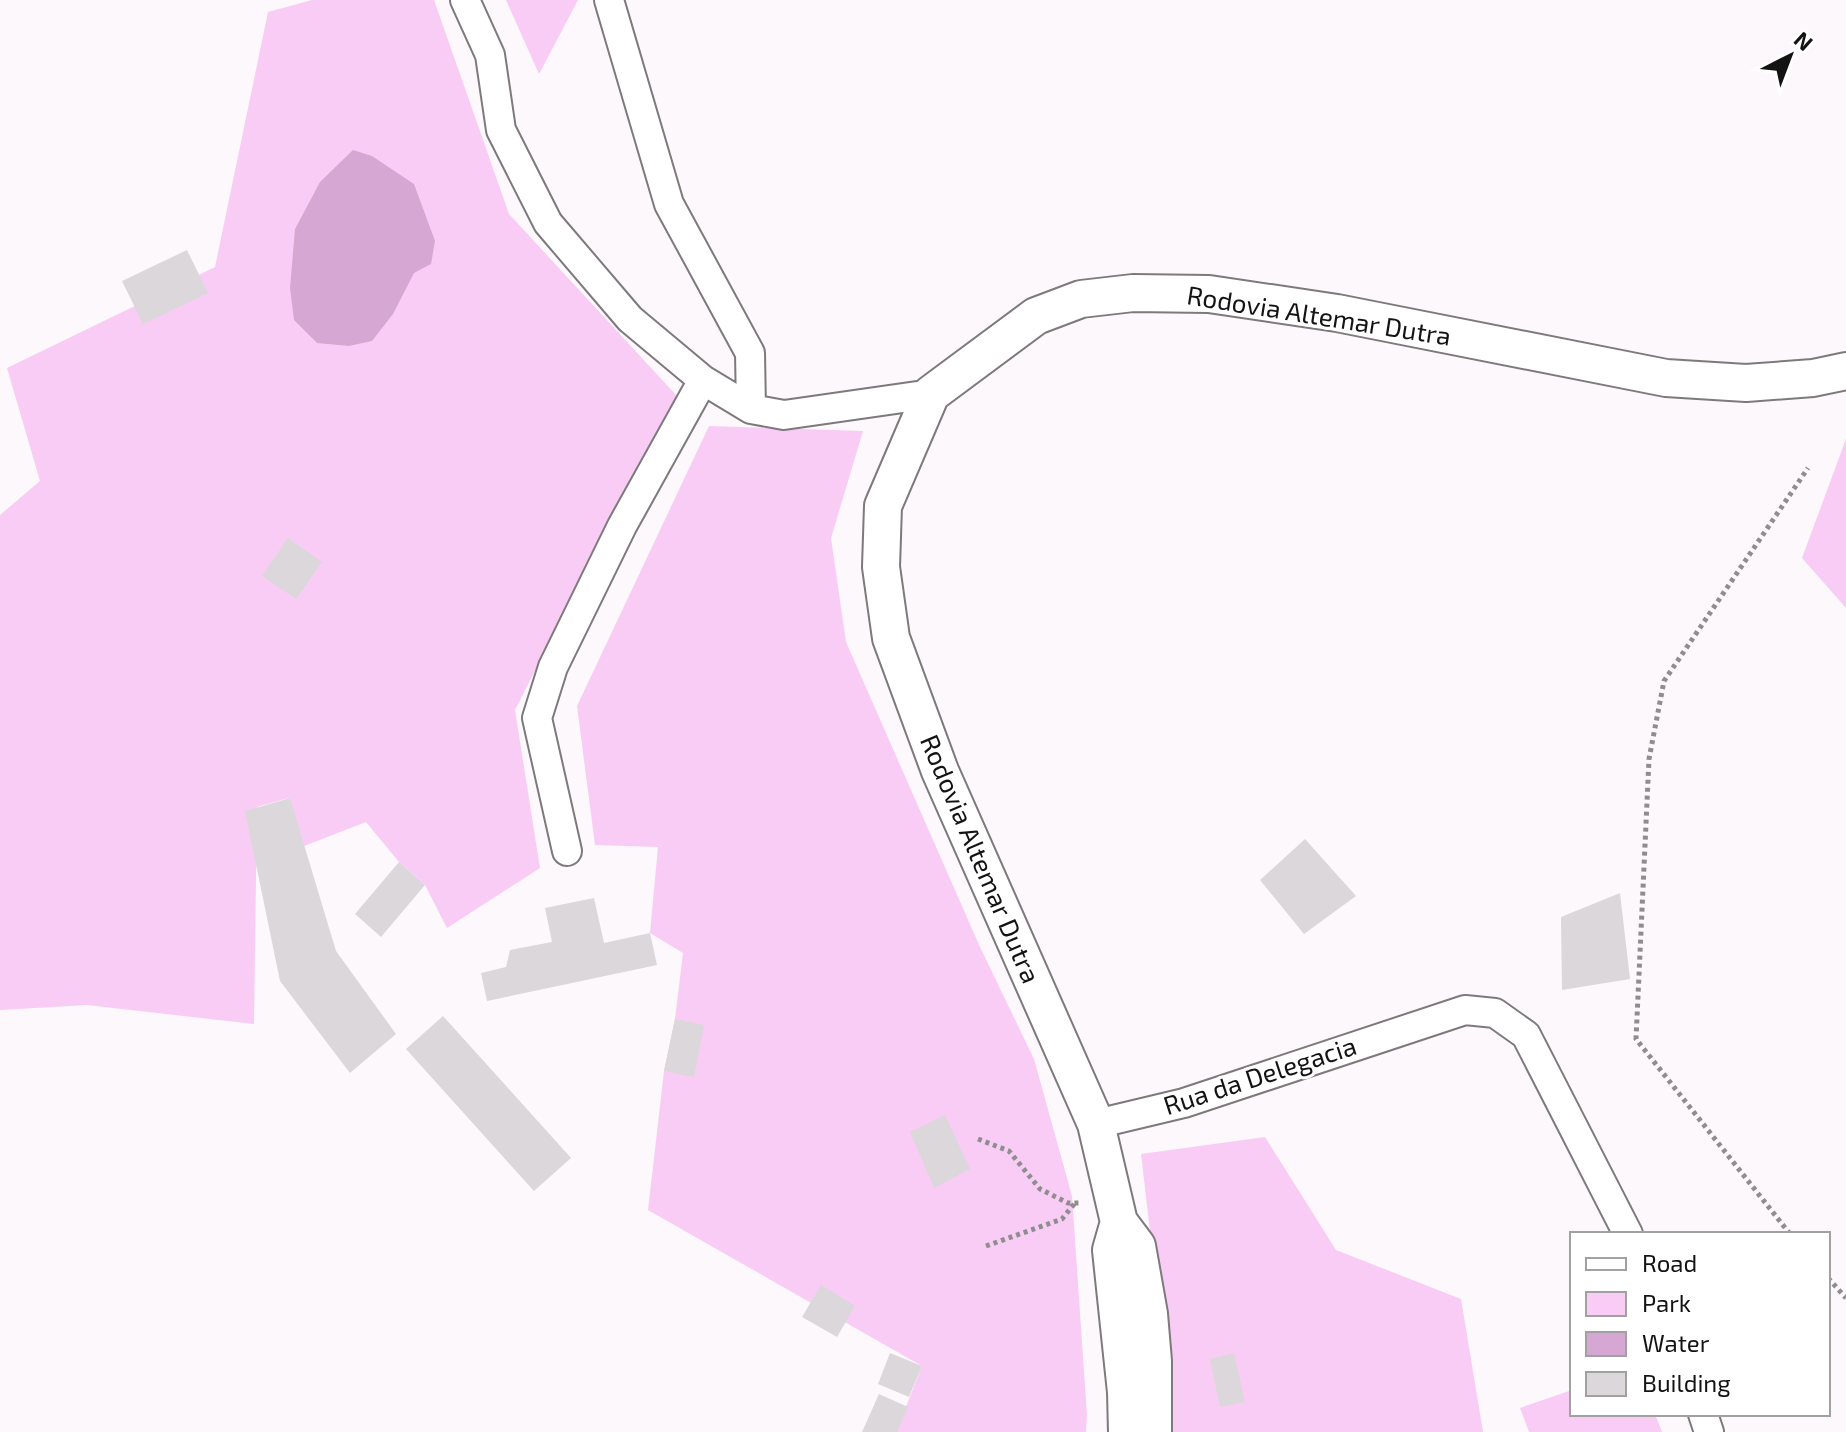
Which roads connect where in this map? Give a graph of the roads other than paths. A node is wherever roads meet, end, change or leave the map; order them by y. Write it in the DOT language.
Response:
graph roads {
  1 [pos="465,0"];
  2 [pos="609,0"];
  3 [pos="1846,371"];
  4 [pos="703,380"];
  5 [pos="931,394"];
  6 [pos="751,409"];
  7 [pos="567,851"];
  8 [pos="1096,1124"];
  9 [pos="1117,1212"];
  10 [pos="1627,1232"];
  11 [pos="1127,1432"];
  12 [pos="1153,1432"];
  1 -- 4 [label="street"];
  2 -- 6 [label="street"];
  3 -- 5 [label="street, Rodovia Altemar Dutra"];
  4 -- 6 [label="street"];
  4 -- 7 [label="street"];
  5 -- 6 [label="street"];
  5 -- 8 [label="street, Rodovia Altemar Dutra"];
  8 -- 9 [label="street, Rodovia Altemar Dutra"];
  8 -- 10 [label="street, Rua da Delegacia"];
  9 -- 11 [label="street"];
  9 -- 12 [label="street"];
}
